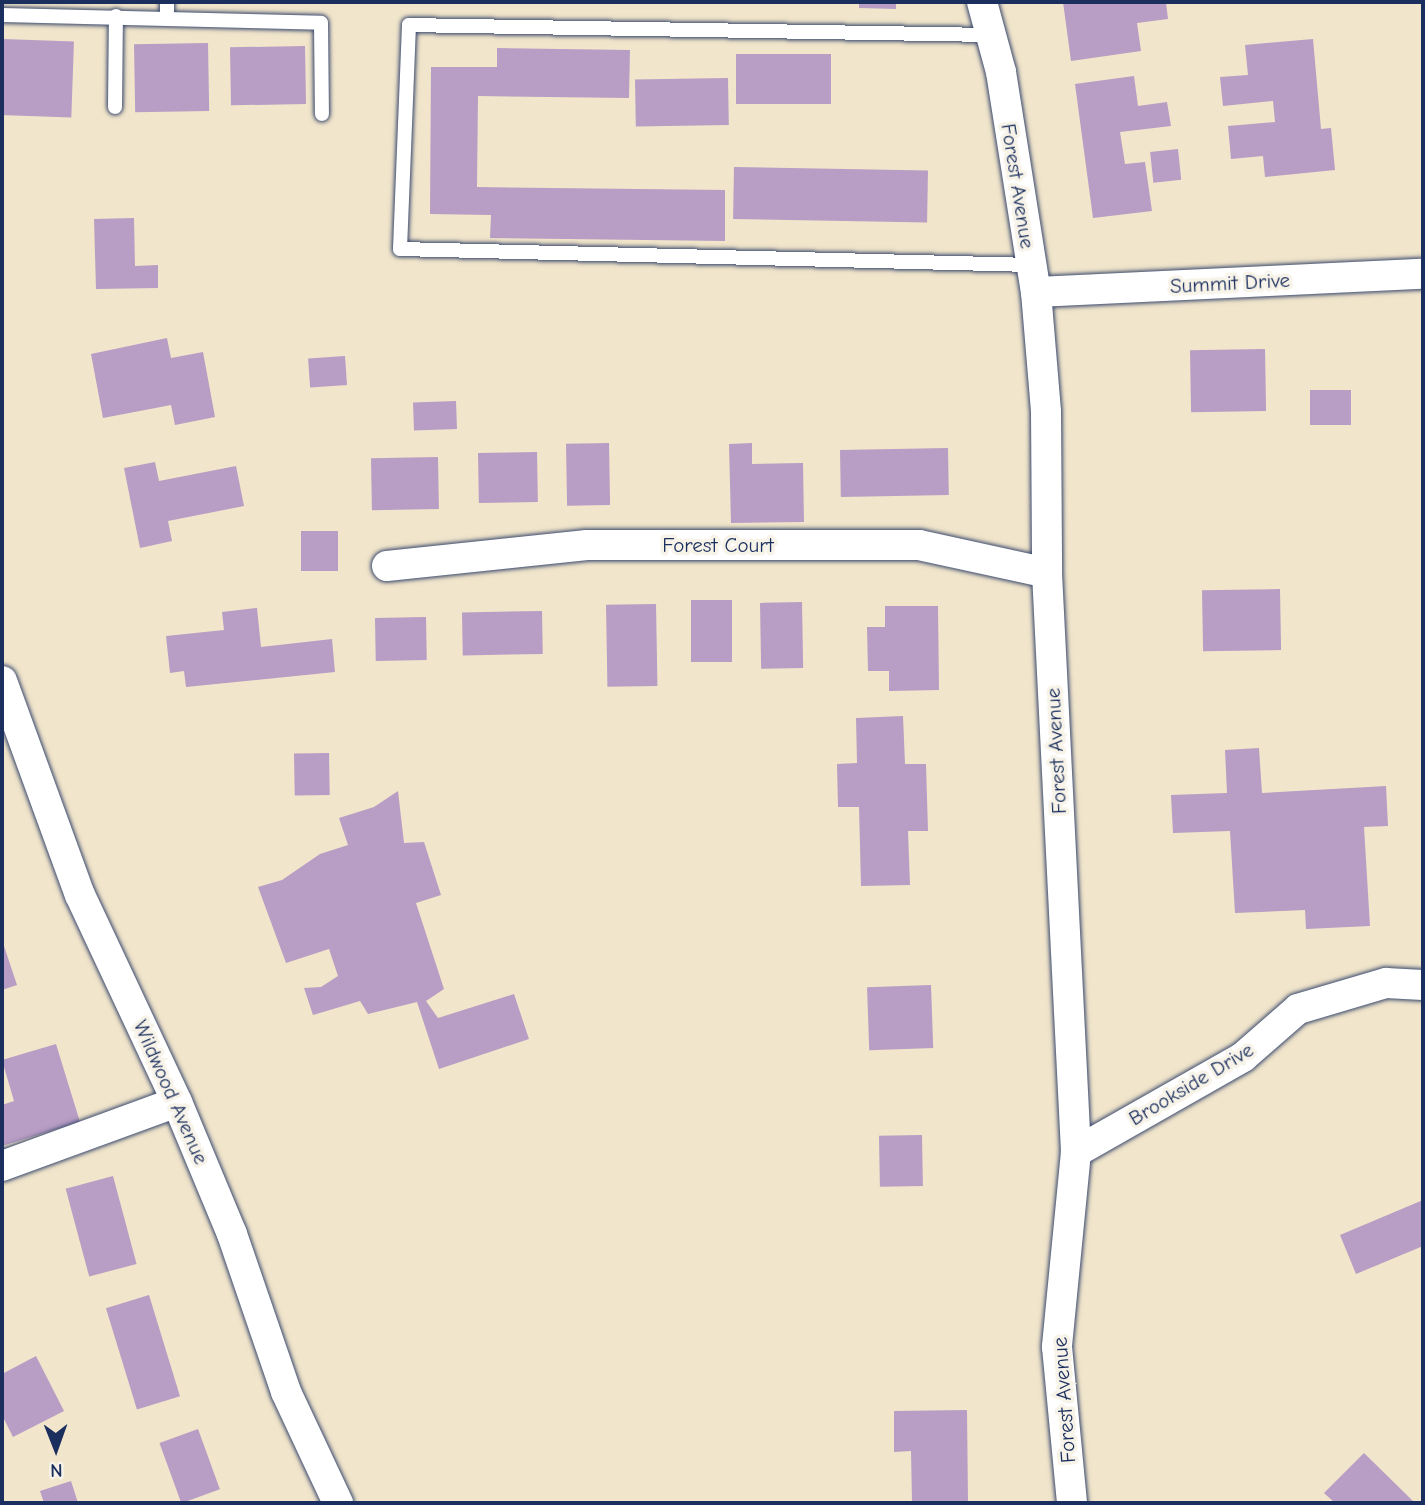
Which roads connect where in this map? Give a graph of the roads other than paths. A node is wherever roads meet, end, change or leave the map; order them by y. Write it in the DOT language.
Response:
graph roads {
  1 [pos="167,2"];
  2 [pos="982,2"];
  3 [pos="2,15"];
  4 [pos="116,16"];
  5 [pos="167,18"];
  6 [pos="991,36"];
  7 [pos="115,107"];
  8 [pos="322,114"];
  9 [pos="1423,274"];
  10 [pos="1033,278"];
  11 [pos="387,566"];
  12 [pos="1047,573"];
  13 [pos="2,681"];
  14 [pos="1423,985"];
  15 [pos="177,1102"];
  16 [pos="1076,1152"];
  17 [pos="2,1166"];
  18 [pos="338,1503"];
  19 [pos="1072,1503"];
  1 -- 5 [label="lane"];
  2 -- 6 [label="street, Forest Avenue"];
  3 -- 4 [label="lane"];
  4 -- 5 [label="lane"];
  4 -- 7 [label="lane"];
  5 -- 8 [label="lane"];
  6 -- 10 [label="street, Forest Avenue"];
  6 -- 10 [label="lane"];
  9 -- 10 [label="street, Summit Drive"];
  10 -- 12 [label="street, Forest Avenue"];
  11 -- 12 [label="street, Forest Court"];
  12 -- 16 [label="street, Forest Avenue"];
  13 -- 15 [label="street, Wildwood Avenue"];
  14 -- 16 [label="street, Brookside Drive"];
  15 -- 17 [label="street"];
  15 -- 18 [label="street, Wildwood Avenue"];
  16 -- 19 [label="street, Forest Avenue"];
}
